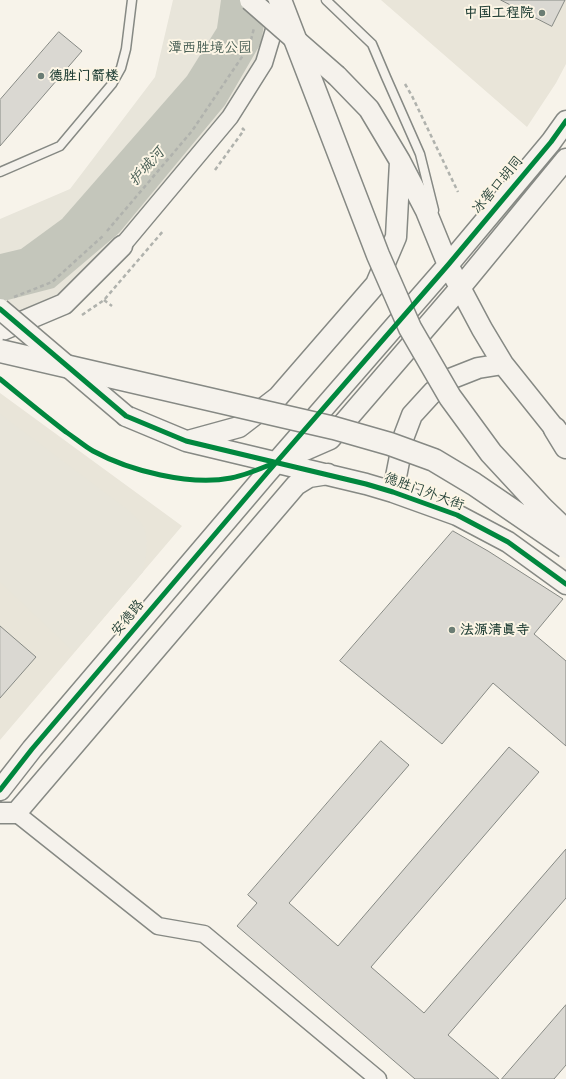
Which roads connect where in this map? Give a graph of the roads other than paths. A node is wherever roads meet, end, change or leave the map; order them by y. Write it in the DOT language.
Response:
graph roads {
  1 [pos="132,0"];
  2 [pos="250,0"];
  3 [pos="281,0"];
  4 [pos="326,0"];
  5 [pos="566,121"];
  6 [pos="566,159"];
  7 [pos="400,160"];
  8 [pos="0,172"];
  9 [pos="122,246"];
  10 [pos="448,265"];
  11 [pos="460,288"];
  12 [pos="4,304"];
  13 [pos="0,331"];
  14 [pos="0,351"];
  15 [pos="503,364"];
  16 [pos="562,438"];
  17 [pos="186,441"];
  18 [pos="276,462"];
  19 [pos="328,474"];
  20 [pos="393,492"];
  21 [pos="566,531"];
  22 [pos="566,547"];
  23 [pos="566,584"];
  24 [pos="0,790"];
  25 [pos="8,813"];
  26 [pos="378,1079"];
  1 -- 8 [label="lane"];
  2 -- 7 [label="street, bridge"];
  3 -- 9 [label="street"];
  3 -- 21 [label="highway, bridge"];
  4 -- 10 [label="lane"];
  5 -- 10 [label="street, 冰窖口胡同"];
  6 -- 11 [label="street"];
  7 -- 10 [label="street"];
  7 -- 17 [label="street"];
  9 -- 13 [label="street"];
  10 -- 11 [label="street"];
  10 -- 18 [label="street, 冰窖口胡同"];
  11 -- 15 [label="street"];
  11 -- 18 [label="street"];
  12 -- 17 [label="street, 德胜门外大街, bridge"];
  14 -- 22 [label="highway, bridge"];
  15 -- 16 [label="street"];
  15 -- 20 [label="street"];
  17 -- 18 [label="street, 德胜门外大街"];
  18 -- 19 [label="street, 德胜门外大街"];
  18 -- 24 [label="street, 安德路"];
  19 -- 20 [label="street, 德胜门外大街"];
  19 -- 25 [label="street"];
  20 -- 23 [label="street, 德胜门外大街"];
  25 -- 26 [label="street"];
}
